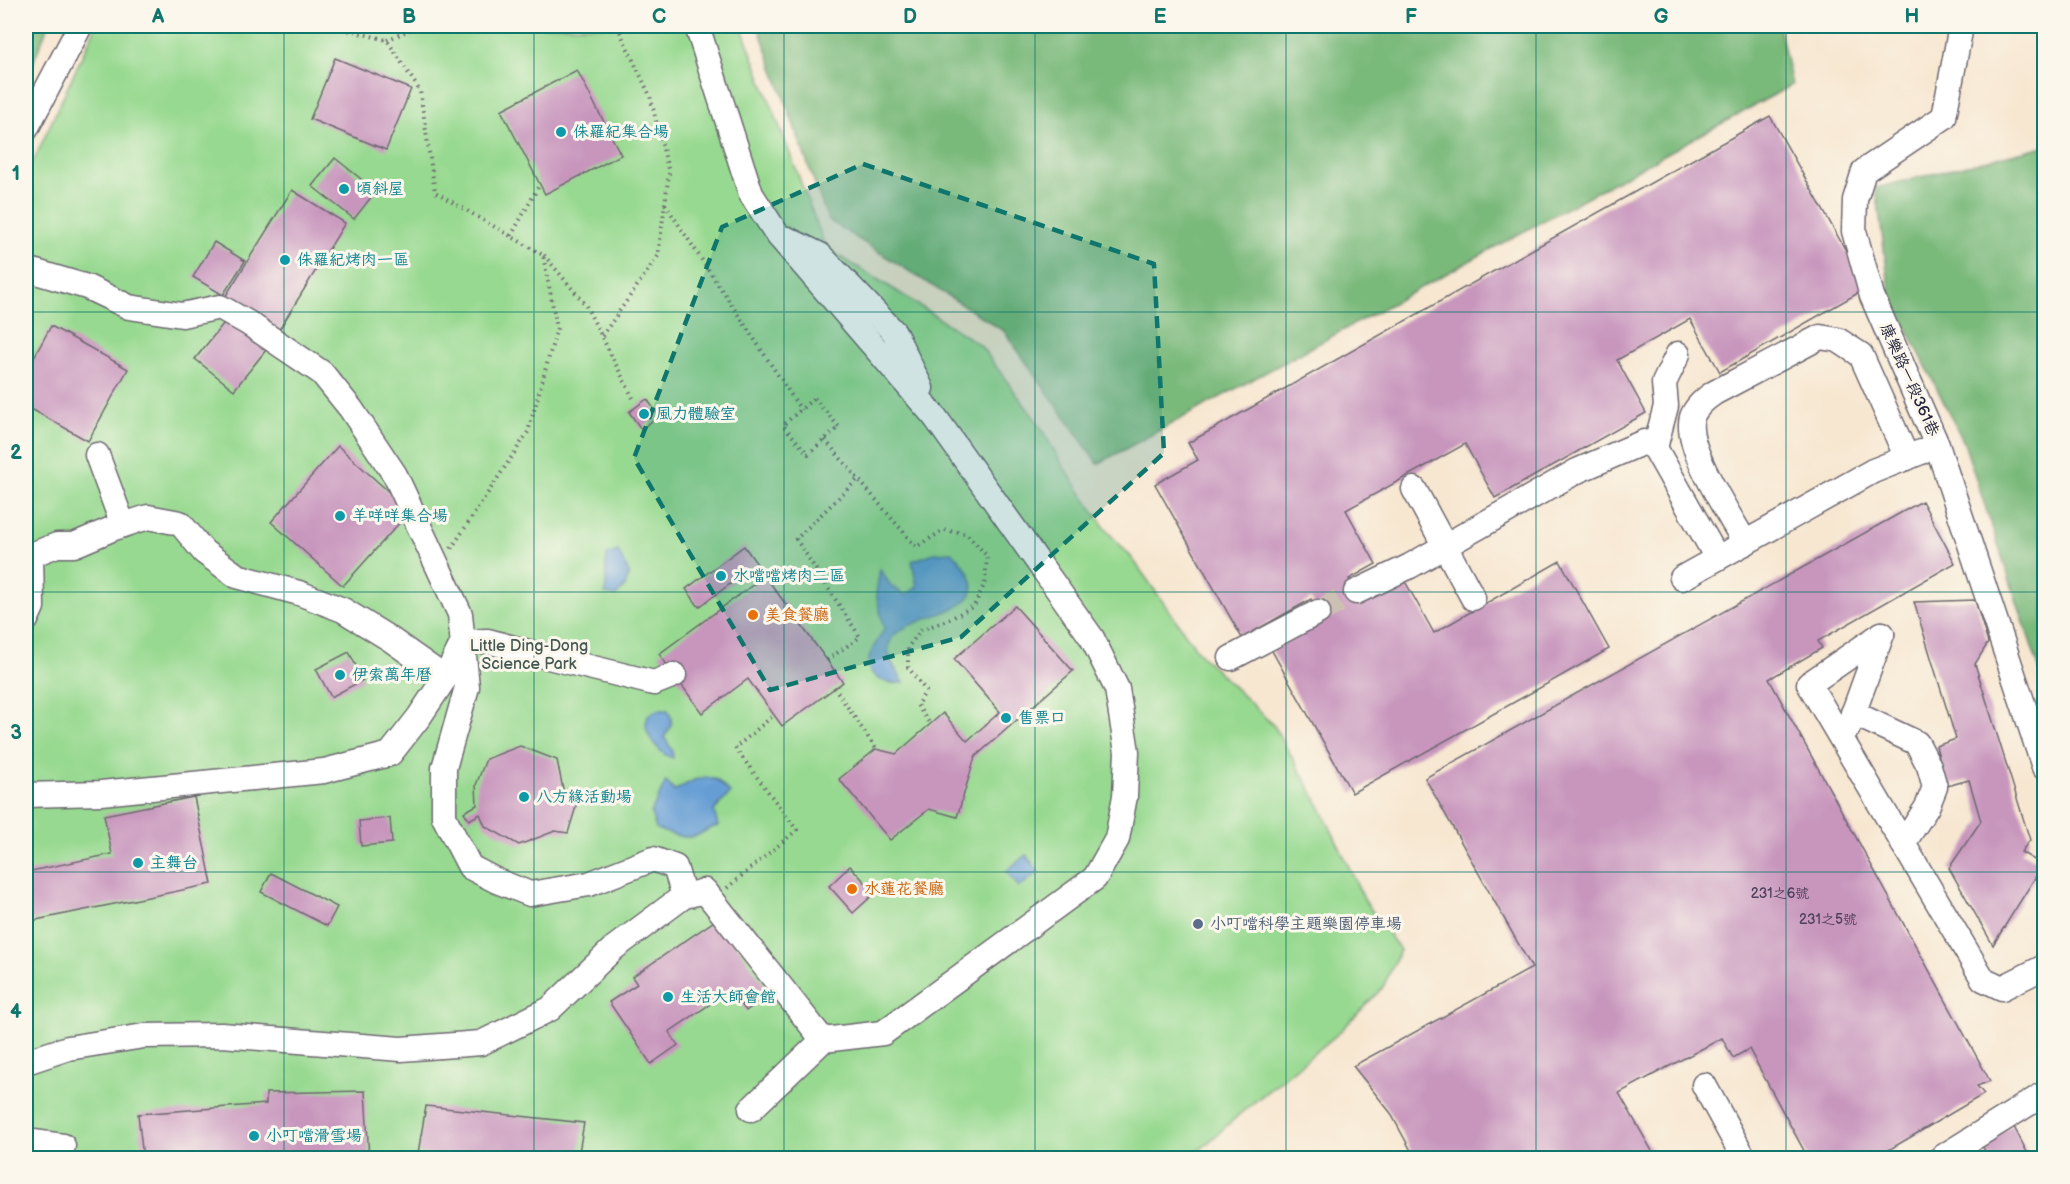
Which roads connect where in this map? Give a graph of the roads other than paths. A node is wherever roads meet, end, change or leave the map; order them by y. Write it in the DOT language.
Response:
graph roads {
  1 [pos="80,26"];
  2 [pos="698,26"];
  3 [pos="1961,26"];
  4 [pos="26,129"];
  5 [pos="26,269"];
  6 [pos="1678,354"];
  7 [pos="1937,445"];
  8 [pos="1654,448"];
  9 [pos="97,455"];
  10 [pos="1907,458"];
  11 [pos="1414,489"];
  12 [pos="123,525"];
  13 [pos="1745,543"];
  14 [pos="1444,545"];
  15 [pos="1717,558"];
  16 [pos="1682,578"];
  17 [pos="1356,592"];
  18 [pos="1473,598"];
  19 [pos="1318,612"];
  20 [pos="26,620"];
  21 [pos="463,642"];
  22 [pos="1231,658"];
  23 [pos="674,675"];
  24 [pos="445,678"];
  25 [pos="1853,713"];
  26 [pos="1843,742"];
  27 [pos="2044,767"];
  28 [pos="26,795"];
  29 [pos="1903,844"];
  30 [pos="684,896"];
  31 [pos="2044,967"];
  32 [pos="823,1040"];
  33 [pos="26,1062"];
  34 [pos="1704,1084"];
  35 [pos="2044,1094"];
  36 [pos="751,1109"];
  37 [pos="26,1141"];
  38 [pos="63,1146"];
  39 [pos="1744,1158"];
  40 [pos="1941,1158"];
  1 -- 4 [label="street"];
  2 -- 32 [label="street"];
  3 -- 7 [label="street, 康樂路一段361巷"];
  5 -- 21 [label="street"];
  6 -- 8 [label="street"];
  7 -- 10 [label="street"];
  7 -- 27 [label="street, 康樂路一段361巷"];
  8 -- 14 [label="street"];
  8 -- 15 [label="street"];
  9 -- 12 [label="street"];
  10 -- 13 [label="street"];
  10 -- 13 [label="street"];
  11 -- 14 [label="street"];
  12 -- 20 [label="street"];
  12 -- 24 [label="street"];
  13 -- 15 [label="street"];
  14 -- 17 [label="street"];
  14 -- 18 [label="street"];
  15 -- 16 [label="street"];
  19 -- 22 [label="street"];
  21 -- 23 [label="street"];
  21 -- 24 [label="street"];
  21 -- 30 [label="street"];
  24 -- 28 [label="street"];
  25 -- 26 [label="street"];
  25 -- 26 [label="street"];
  25 -- 29 [label="street"];
  26 -- 29 [label="street"];
  29 -- 31 [label="street"];
  30 -- 32 [label="street"];
  30 -- 33 [label="street"];
  32 -- 36 [label="street"];
  34 -- 39 [label="street"];
  35 -- 40 [label="street"];
  37 -- 38 [label="street"];
}
